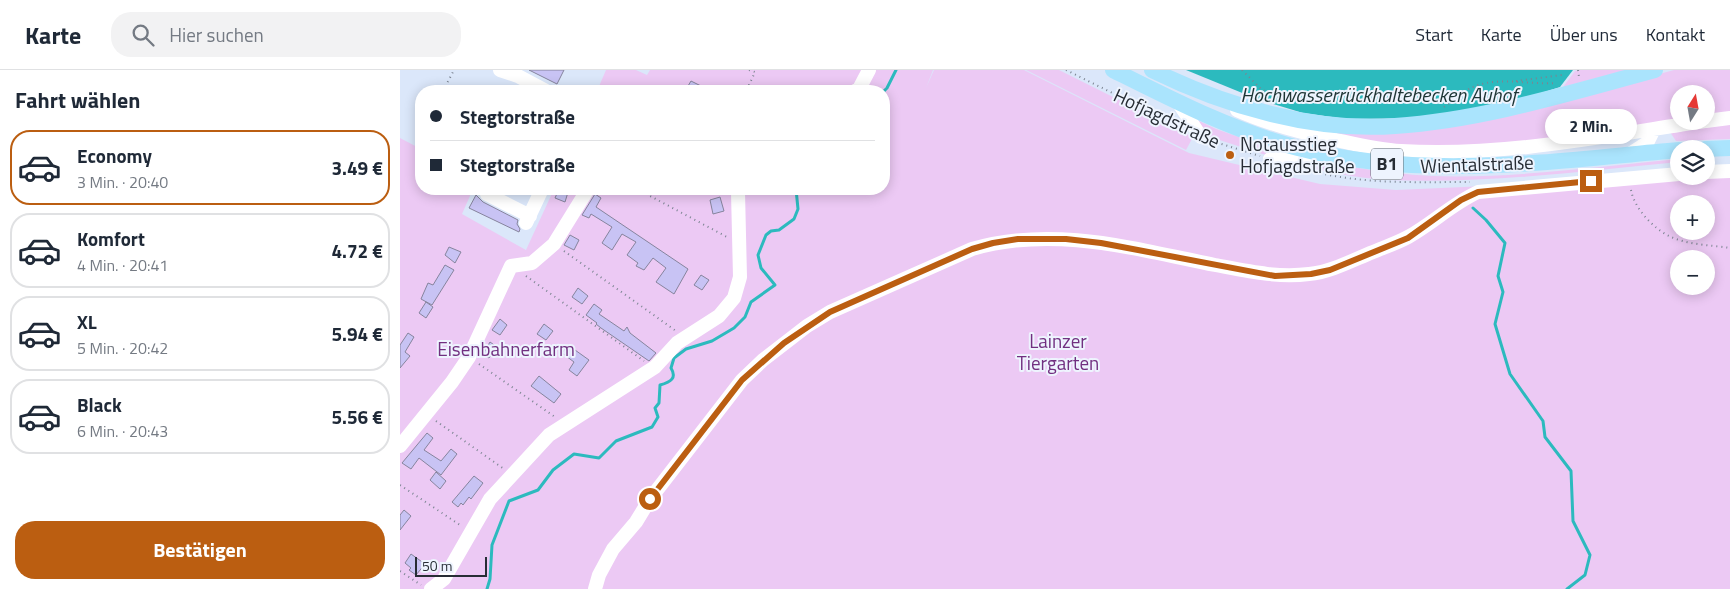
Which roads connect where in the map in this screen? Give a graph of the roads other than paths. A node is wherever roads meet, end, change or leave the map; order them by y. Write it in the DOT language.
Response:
graph roads {
  1 [pos="500,70"];
  2 [pos="1112,70"];
  3 [pos="1152,70"];
  4 [pos="1654,70"];
  5 [pos="869,72"];
  6 [pos="520,73"];
  7 [pos="1172,80"];
  8 [pos="537,85"];
  9 [pos="861,85"];
  10 [pos="1178,102"];
  11 [pos="1730,118"];
  12 [pos="1715,120"];
  13 [pos="1670,127"];
  14 [pos="1654,129"];
  15 [pos="1201,137"];
  16 [pos="1730,148"];
  17 [pos="1715,149"];
  18 [pos="1670,151"];
  19 [pos="1325,154"];
  20 [pos="1630,154"];
  21 [pos="1270,159"];
  22 [pos="1715,172"];
  23 [pos="1730,172"];
  24 [pos="1670,175"];
  25 [pos="489,195"];
  26 [pos="539,195"];
  27 [pos="584,195"];
  28 [pos="737,195"];
  29 [pos="400,446"];
  30 [pos="431,589"];
  31 [pos="596,589"];
  1 -- 6 [label="street"];
  2 -- 10 [label="main road, Wientalstraße / B1"];
  3 -- 7 [label="main road, B1"];
  4 -- 7 [label="main road, B1"];
  5 -- 9 [label="street"];
  6 -- 8 [label="street"];
  7 -- 14 [label="street"];
  10 -- 15 [label="street"];
  10 -- 19 [label="main road, Wientalstraße / B1"];
  11 -- 12 [label="street"];
  13 -- 14 [label="street"];
  14 -- 20 [label="street"];
  16 -- 17 [label="main road"];
  18 -- 20 [label="main road, Wientalstraße / B1"];
  19 -- 20 [label="main road, Wientalstraße / B1"];
  19 -- 21 [label="street"];
  22 -- 23 [label="street"];
  24 -- 31 [label="street"];
  25 -- 26 [label="street"];
  27 -- 29 [label="street"];
  28 -- 30 [label="street"];
}
